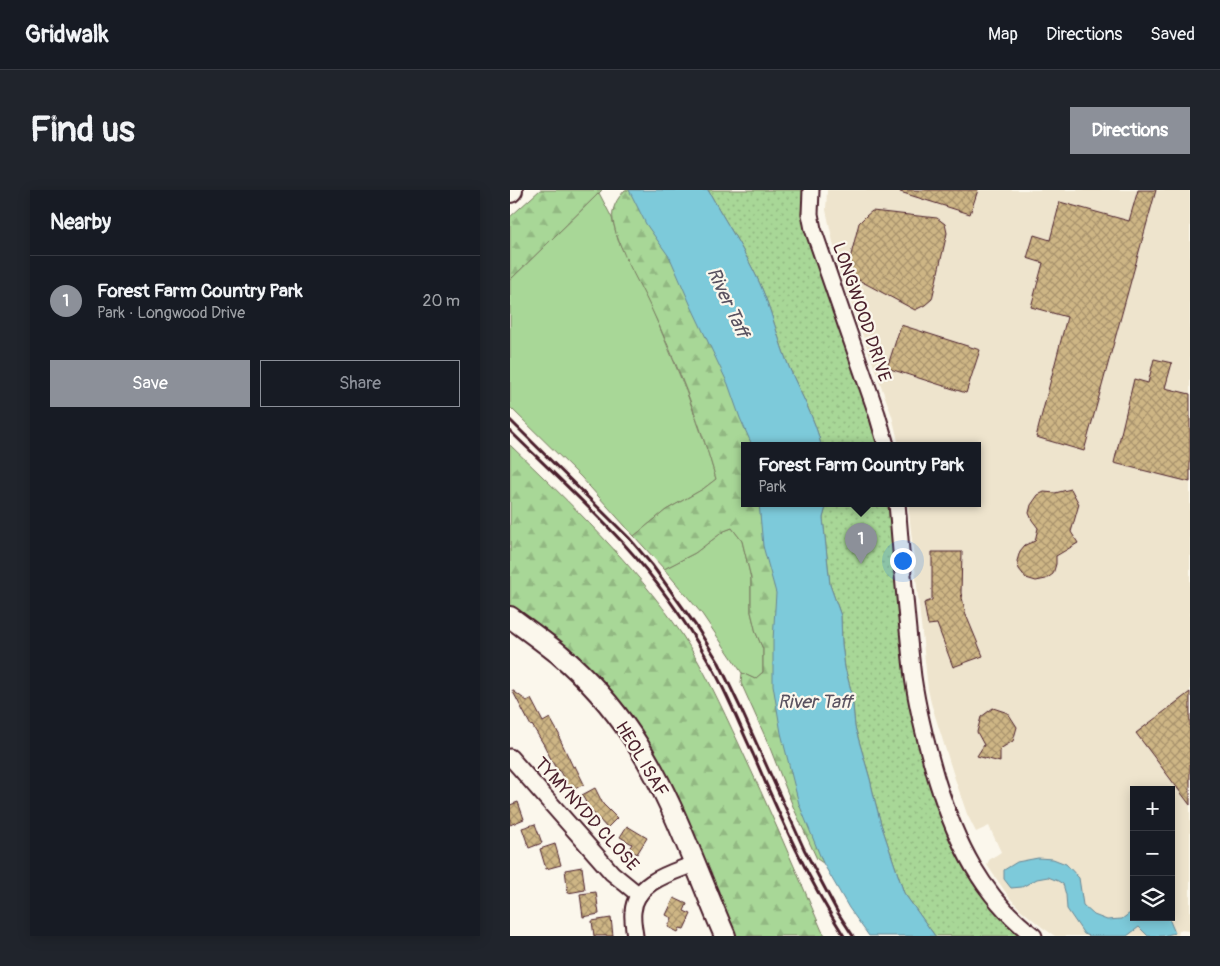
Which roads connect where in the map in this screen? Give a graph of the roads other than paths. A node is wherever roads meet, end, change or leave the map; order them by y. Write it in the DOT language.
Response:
graph roads {
  1 [pos="811,190"];
  2 [pos="885,442"];
  3 [pos="897,507"];
  4 [pos="510,617"];
  5 [pos="510,757"];
  6 [pos="694,864"];
  7 [pos="639,895"];
  8 [pos="635,936"];
  9 [pos="725,936"];
  10 [pos="1034,936"];
  1 -- 2 [label="street, LONGWOOD DRIVE"];
  3 -- 10 [label="street"];
  4 -- 6 [label="main road, HEOL ISAF"];
  5 -- 7 [label="street, TYMYNYDD CLOSE"];
  6 -- 7 [label="street"];
  6 -- 9 [label="main road, HEOL ISAF"];
  7 -- 8 [label="street"];
}
